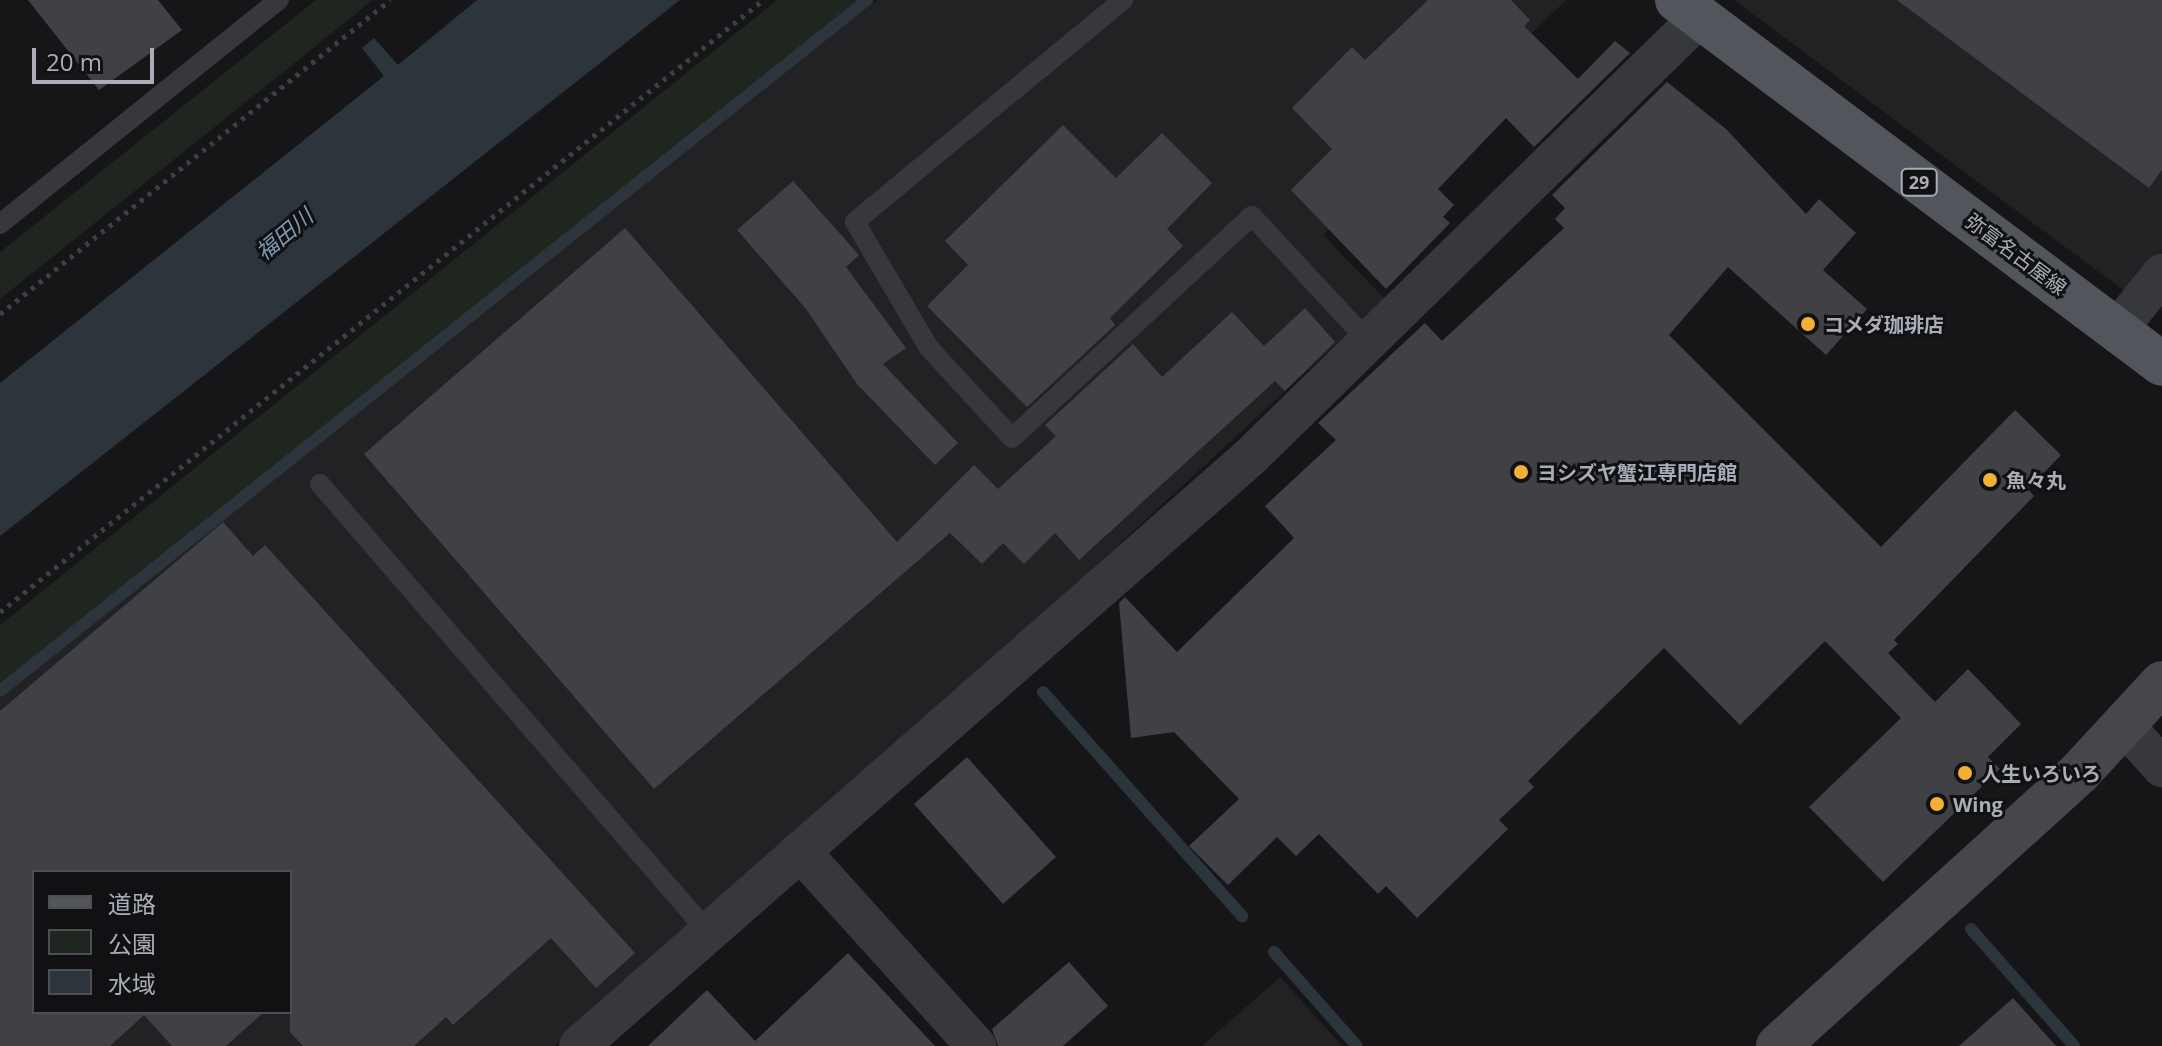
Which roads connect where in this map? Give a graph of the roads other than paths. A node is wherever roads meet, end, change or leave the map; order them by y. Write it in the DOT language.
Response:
graph roads {
  1 [pos="279,0"];
  2 [pos="1123,0"];
  3 [pos="254,7"];
  4 [pos="1688,9"];
  5 [pos="0,224"];
  6 [pos="2162,274"];
  7 [pos="2117,330"];
  8 [pos="1369,342"];
  9 [pos="2162,364"];
  10 [pos="320,484"];
  11 [pos="2162,683"];
  12 [pos="2124,725"];
  13 [pos="2162,767"];
  14 [pos="800,851"];
  15 [pos="708,932"];
  16 [pos="579,1046"];
  17 [pos="976,1046"];
  18 [pos="1778,1046"];
  1 -- 3 [label="lane"];
  2 -- 8 [label="lane"];
  3 -- 5 [label="lane"];
  4 -- 7 [label="main road, 弥富名古屋線 / 29"];
  4 -- 8 [label="street"];
  6 -- 7 [label="street"];
  7 -- 9 [label="main road, 弥富名古屋線 / 29"];
  8 -- 14 [label="street"];
  10 -- 15 [label="lane"];
  11 -- 12 [label="street"];
  12 -- 13 [label="street"];
  12 -- 18 [label="street"];
  14 -- 15 [label="street"];
  14 -- 17 [label="street"];
  15 -- 16 [label="street"];
}
